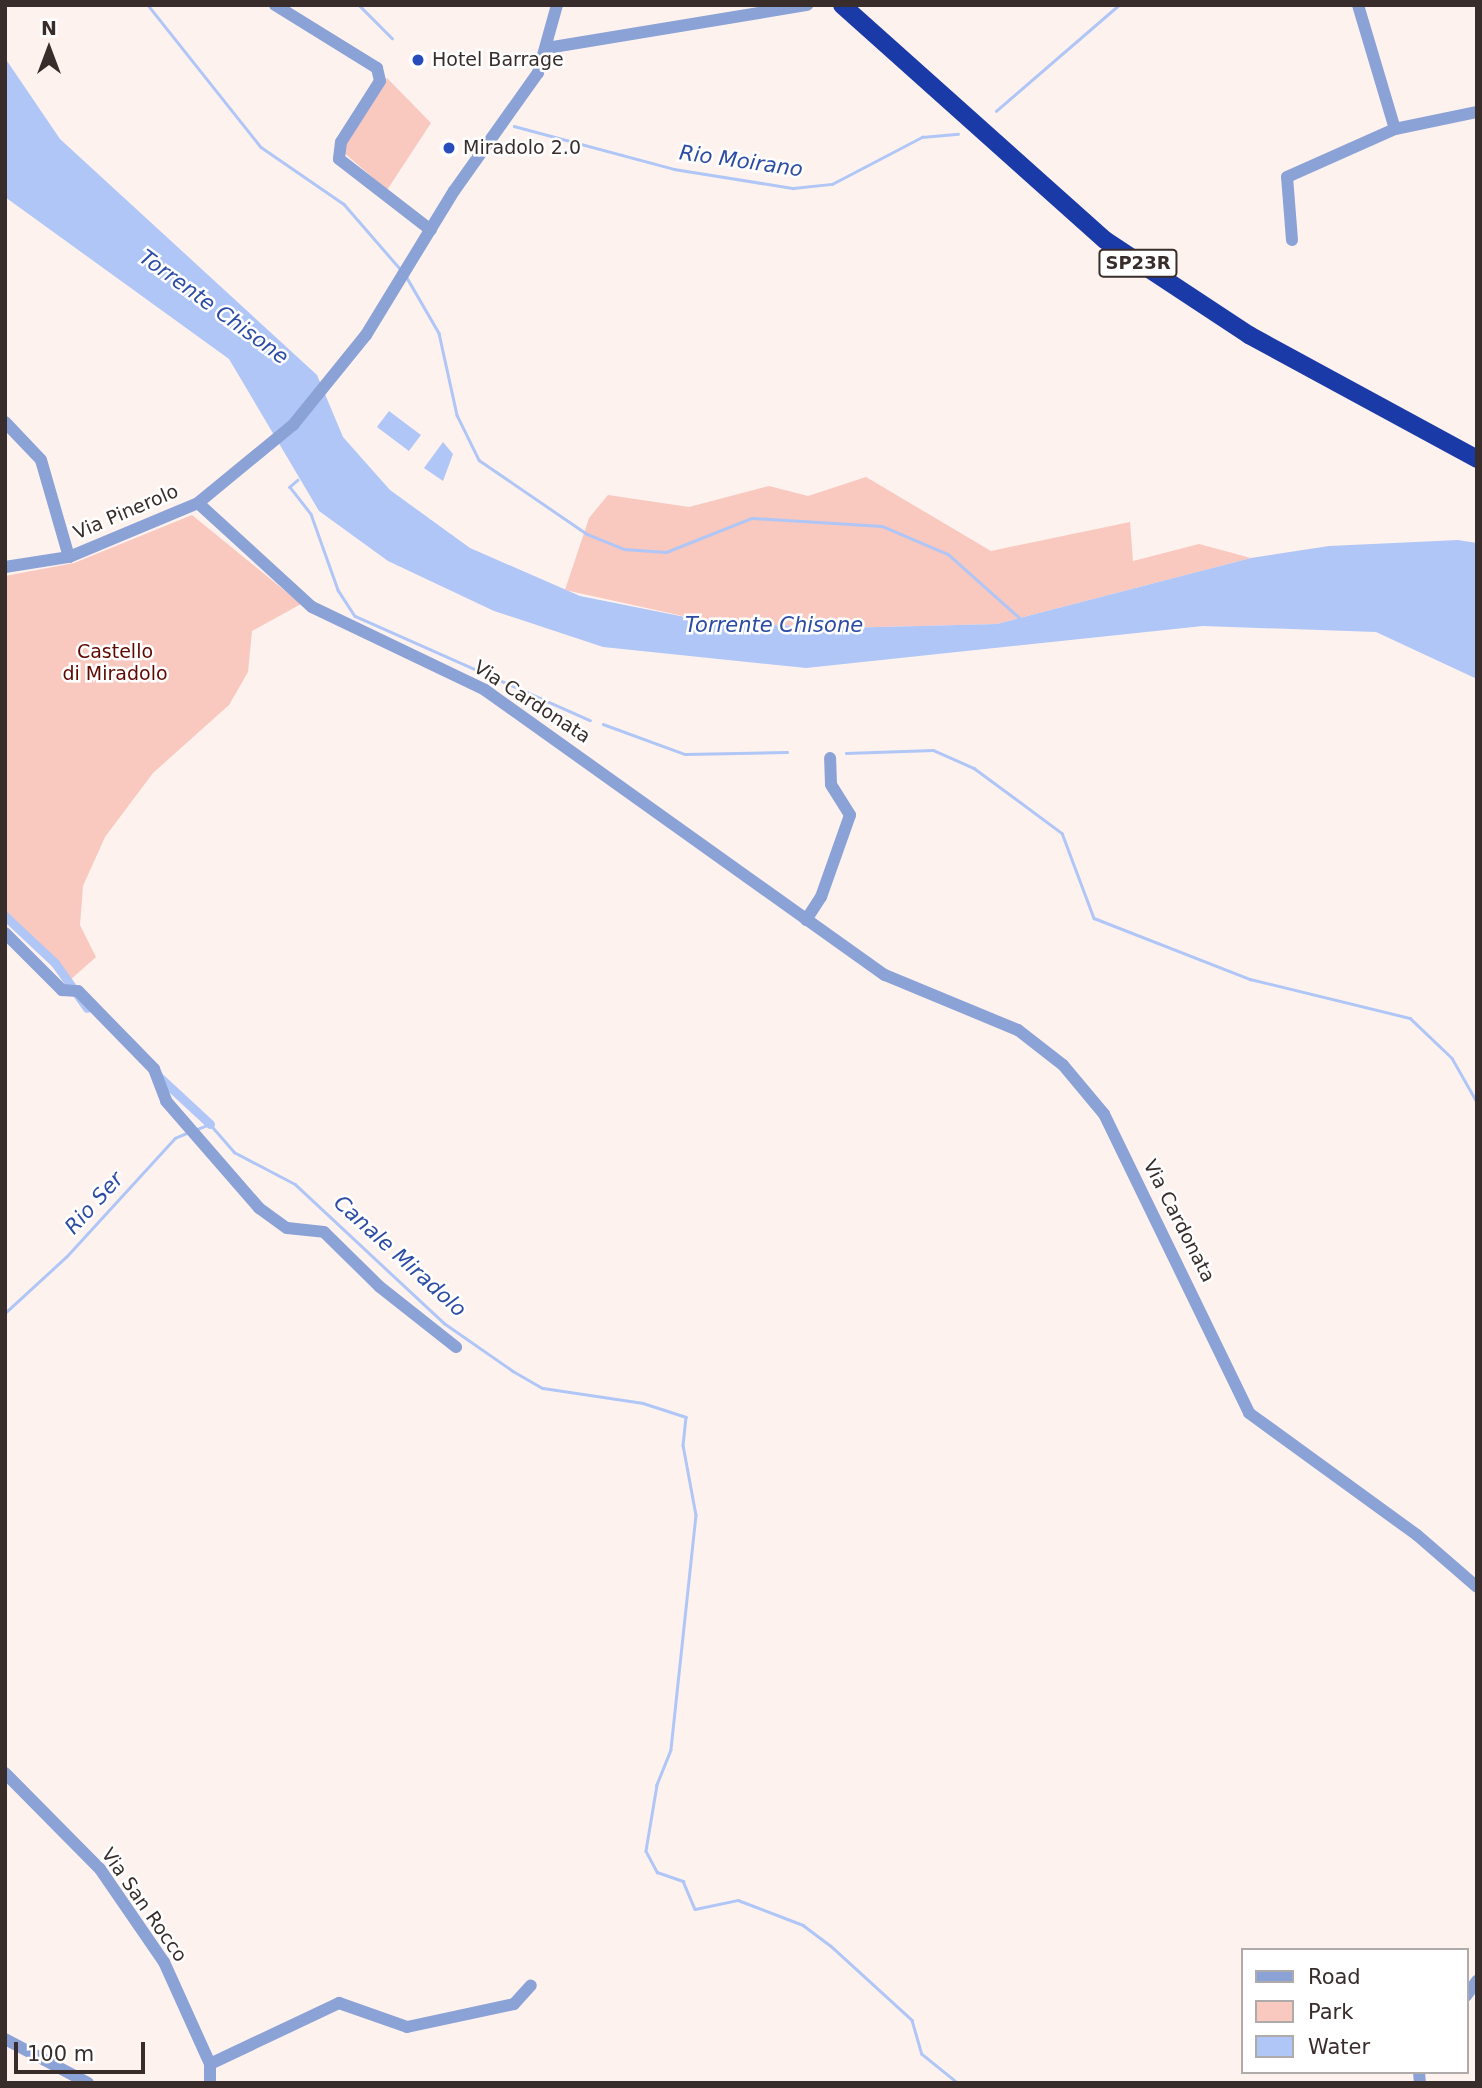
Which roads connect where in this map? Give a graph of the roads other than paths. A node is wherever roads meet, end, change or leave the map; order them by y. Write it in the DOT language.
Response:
graph roads {
  1 [pos="275,5"];
  2 [pos="557,5"];
  3 [pos="566,5"];
  4 [pos="807,5"];
  5 [pos="842,5"];
  6 [pos="855,5"];
  7 [pos="1358,5"];
  8 [pos="547,45"];
  9 [pos="1477,112"];
  10 [pos="1395,129"];
  11 [pos="431,230"];
  12 [pos="1292,240"];
  13 [pos="5,422"];
  14 [pos="1477,449"];
  15 [pos="1477,459"];
  16 [pos="198,503"];
  17 [pos="69,557"];
  18 [pos="5,567"];
  19 [pos="831,758"];
  20 [pos="806,920"];
  21 [pos="5,933"];
  22 [pos="456,1347"];
  23 [pos="1477,1587"];
  24 [pos="5,1773"];
  25 [pos="531,1985"];
  26 [pos="5,2039"];
  27 [pos="210,2064"];
  28 [pos="88,2083"];
  29 [pos="210,2083"];
  1 -- 11 [label="street"];
  2 -- 8 [label="street"];
  3 -- 8 [label="street"];
  4 -- 8 [label="street"];
  5 -- 15 [label="highway, SP23R"];
  6 -- 14 [label="highway, SP23R"];
  7 -- 10 [label="street"];
  8 -- 11 [label="street, Via Pinerolo"];
  9 -- 10 [label="street"];
  10 -- 12 [label="street"];
  11 -- 16 [label="street, Via Pinerolo"];
  13 -- 17 [label="street"];
  16 -- 17 [label="street, Via Pinerolo"];
  16 -- 20 [label="street, Via Cardonata"];
  17 -- 18 [label="street, Via Pinerolo"];
  19 -- 20 [label="street"];
  20 -- 23 [label="street, Via Cardonata"];
  21 -- 22 [label="street"];
  24 -- 27 [label="street, Via San Rocco"];
  25 -- 27 [label="street"];
  26 -- 28 [label="street"];
  27 -- 29 [label="street, Via San Rocco"];
}
